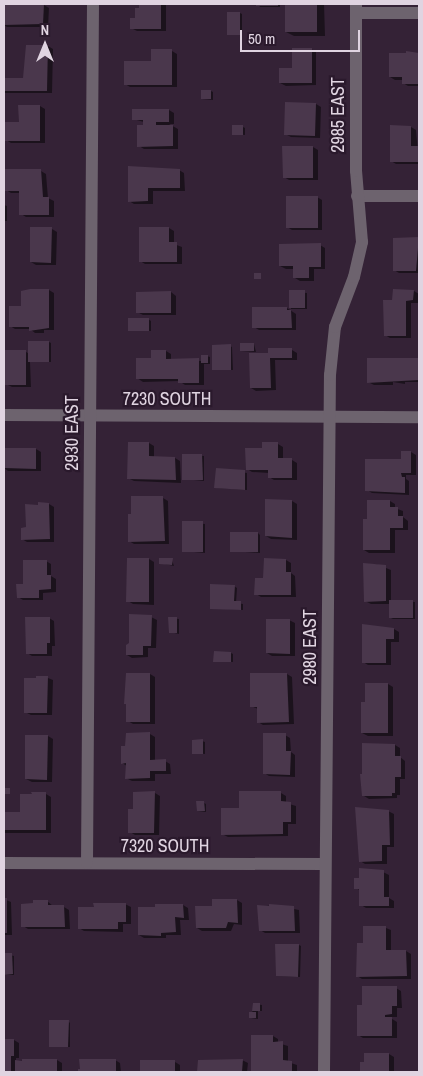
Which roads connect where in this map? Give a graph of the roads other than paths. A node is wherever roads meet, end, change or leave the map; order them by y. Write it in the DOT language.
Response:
graph roads {
  1 [pos="93,4"];
  2 [pos="356,8"];
  3 [pos="419,13"];
  4 [pos="357,196"];
  5 [pos="419,196"];
  6 [pos="361,226"];
  7 [pos="4,416"];
  8 [pos="90,416"];
  9 [pos="329,417"];
  10 [pos="419,417"];
  11 [pos="4,863"];
  12 [pos="87,863"];
  13 [pos="325,864"];
  14 [pos="324,1072"];
  1 -- 8 [label="street, 2930 EAST"];
  2 -- 3 [label="street"];
  2 -- 4 [label="street, 2985 EAST"];
  4 -- 5 [label="street"];
  4 -- 6 [label="street, 2985 EAST"];
  6 -- 9 [label="street, 2980 EAST"];
  7 -- 8 [label="street, 7230 SOUTH"];
  8 -- 9 [label="street, 7230 SOUTH"];
  8 -- 12 [label="street, 2930 EAST"];
  9 -- 10 [label="street, 7230 SOUTH"];
  9 -- 13 [label="street, 2980 EAST"];
  11 -- 12 [label="street, 7320 SOUTH"];
  12 -- 13 [label="street, 7320 SOUTH"];
  13 -- 14 [label="street, 2980 EAST"];
}
